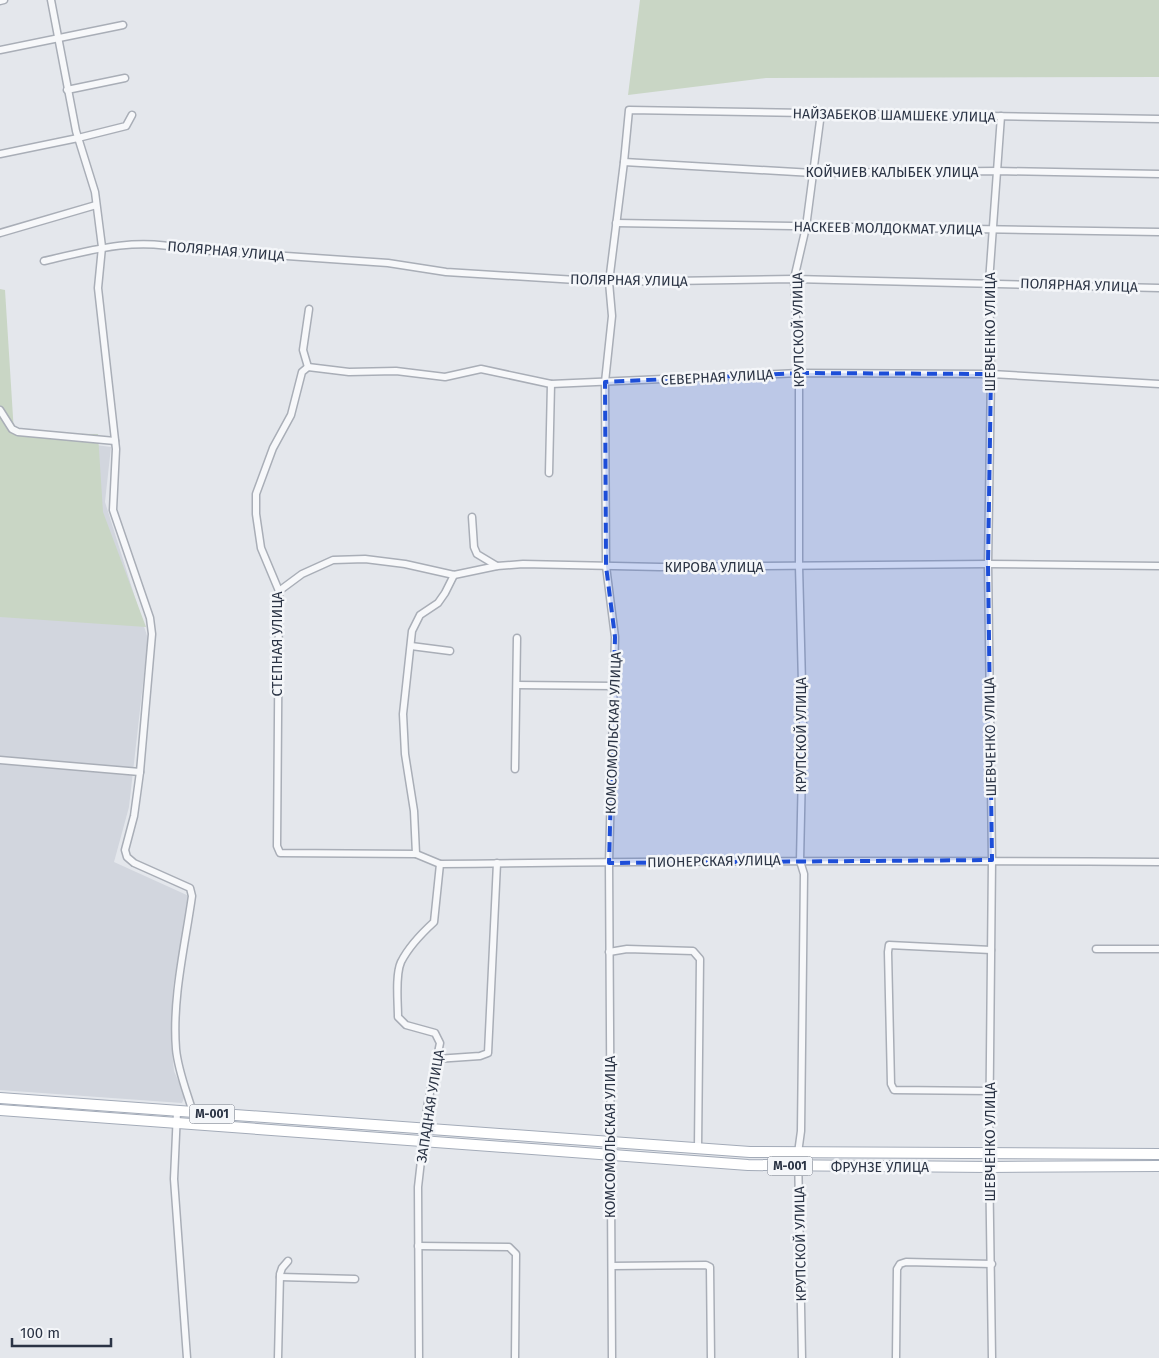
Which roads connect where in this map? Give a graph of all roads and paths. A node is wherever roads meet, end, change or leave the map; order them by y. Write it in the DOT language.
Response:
graph roads {
  1 [pos="4,0"];
  2 [pos="52,0"];
  3 [pos="0,1"];
  4 [pos="123,25"];
  5 [pos="59,39"];
  6 [pos="0,50"];
  7 [pos="125,78"];
  8 [pos="67,90"];
  9 [pos="629,110"];
  10 [pos="821,113"];
  11 [pos="132,115"];
  12 [pos="1001,117"];
  13 [pos="1159,119"];
  14 [pos="78,138"];
  15 [pos="0,154"];
  16 [pos="624,162"];
  17 [pos="997,171"];
  18 [pos="813,173"];
  19 [pos="1159,174"];
  20 [pos="96,205"];
  21 [pos="616,223"];
  22 [pos="806,227"];
  23 [pos="992,229"];
  24 [pos="1159,232"];
  25 [pos="0,233"];
  26 [pos="102,247"];
  27 [pos="44,261"];
  28 [pos="794,279"];
  29 [pos="609,282"];
  30 [pos="989,282"];
  31 [pos="1159,288"];
  32 [pos="309,309"];
  33 [pos="308,367"];
  34 [pos="799,372"];
  35 [pos="990,374"];
  36 [pos="605,382"];
  37 [pos="551,384"];
  38 [pos="1159,384"];
  39 [pos="0,410"];
  40 [pos="115,441"];
  41 [pos="549,473"];
  42 [pos="472,517"];
  43 [pos="988,564"];
  44 [pos="497,566"];
  45 [pos="606,566"];
  46 [pos="799,566"];
  47 [pos="1159,566"];
  48 [pos="454,575"];
  49 [pos="279,590"];
  50 [pos="518,638"];
  51 [pos="411,646"];
  52 [pos="450,651"];
  53 [pos="516,685"];
  54 [pos="614,686"];
  55 [pos="0,760"];
  56 [pos="515,768"];
  57 [pos="140,772"];
  58 [pos="277,846"];
  59 [pos="416,854"];
  60 [pos="992,860"];
  61 [pos="800,861"];
  62 [pos="1159,862"];
  63 [pos="497,863"];
  64 [pos="609,863"];
  65 [pos="440,864"];
  66 [pos="1096,949"];
  67 [pos="1159,949"];
  68 [pos="992,950"];
  69 [pos="608,952"];
  70 [pos="436,1059"];
  71 [pos="989,1091"];
  72 [pos="0,1098"];
  73 [pos="0,1110"];
  74 [pos="178,1112"];
  75 [pos="193,1113"];
  76 [pos="257,1118"];
  77 [pos="176,1124"];
  78 [pos="256,1129"];
  79 [pos="424,1129"];
  80 [pos="423,1141"];
  81 [pos="610,1142"];
  82 [pos="698,1148"];
  83 [pos="798,1153"];
  84 [pos="1159,1154"];
  85 [pos="610,1155"];
  86 [pos="989,1155"];
  87 [pos="798,1166"];
  88 [pos="1159,1166"];
  89 [pos="989,1168"];
  90 [pos="418,1246"];
  91 [pos="288,1261"];
  92 [pos="992,1264"];
  93 [pos="612,1266"];
  94 [pos="280,1277"];
  95 [pos="356,1279"];
  96 [pos="187,1358"];
  97 [pos="278,1358"];
  98 [pos="420,1358"];
  99 [pos="515,1358"];
  100 [pos="612,1358"];
  101 [pos="711,1358"];
  102 [pos="802,1358"];
  103 [pos="896,1358"];
  104 [pos="992,1358"];
  1 -- 3 [label="street"];
  2 -- 5 [label="street"];
  4 -- 5 [label="street"];
  5 -- 6 [label="street"];
  5 -- 8 [label="street"];
  7 -- 8 [label="street"];
  8 -- 14 [label="street"];
  9 -- 10 [label="street, НАЙЗАБЕКОВ ШАМШЕКЕ УЛИЦА"];
  9 -- 16 [label="street, КОМСОМОЛЬСКАЯ УЛИЦА"];
  10 -- 12 [label="street, НАЙЗАБЕКОВ ШАМШЕКЕ УЛИЦА"];
  10 -- 18 [label="street, КРУПСКОЙ УЛИЦА"];
  11 -- 14 [label="street"];
  12 -- 13 [label="street, НАЙЗАБЕКОВ ШАМШЕКЕ УЛИЦА"];
  12 -- 17 [label="street, ШЕВЧЕНКО УЛИЦА"];
  14 -- 15 [label="street"];
  14 -- 20 [label="street"];
  16 -- 18 [label="street, КОЙЧИЕВ КАЛЫБЕК УЛИЦА"];
  16 -- 21 [label="street, КОМСОМОЛЬСКАЯ УЛИЦА"];
  17 -- 18 [label="street, КОЙЧИЕВ КАЛЫБЕК УЛИЦА"];
  17 -- 19 [label="street, КОЙЧИЕВ КАЛЫБЕК УЛИЦА"];
  17 -- 23 [label="street, ШЕВЧЕНКО УЛИЦА"];
  18 -- 22 [label="street, КРУПСКОЙ УЛИЦА"];
  20 -- 25 [label="street"];
  20 -- 26 [label="street"];
  21 -- 22 [label="street, НАСКЕЕВ МОЛДОКМАТ УЛИЦА"];
  21 -- 29 [label="street, КОМСОМОЛЬСКАЯ УЛИЦА"];
  22 -- 23 [label="street, НАСКЕЕВ МОЛДОКМАТ УЛИЦА"];
  22 -- 28 [label="street, КРУПСКОЙ УЛИЦА"];
  23 -- 24 [label="street, НАСКЕЕВ МОЛДОКМАТ УЛИЦА"];
  23 -- 30 [label="street, ШЕВЧЕНКО УЛИЦА"];
  26 -- 27 [label="street, ПОЛЯРНАЯ УЛИЦА"];
  26 -- 29 [label="street, ПОЛЯРНАЯ УЛИЦА"];
  26 -- 40 [label="street"];
  28 -- 29 [label="street, ПОЛЯРНАЯ УЛИЦА"];
  28 -- 30 [label="street, ПОЛЯРНАЯ УЛИЦА"];
  28 -- 34 [label="street, КРУПСКОЙ УЛИЦА"];
  29 -- 36 [label="street, КОМСОМОЛЬСКАЯ УЛИЦА"];
  30 -- 31 [label="street, ПОЛЯРНАЯ УЛИЦА"];
  30 -- 35 [label="street, ШЕВЧЕНКО УЛИЦА"];
  32 -- 33 [label="street"];
  33 -- 37 [label="street, СЕВЕРНАЯ УЛИЦА"];
  33 -- 49 [label="street, СТЕПНАЯ УЛИЦА"];
  34 -- 35 [label="street, СЕВЕРНАЯ УЛИЦА"];
  34 -- 36 [label="street, СЕВЕРНАЯ УЛИЦА"];
  34 -- 46 [label="street, КРУПСКОЙ УЛИЦА"];
  35 -- 38 [label="street, СЕВЕРНАЯ УЛИЦА"];
  35 -- 43 [label="street, ШЕВЧЕНКО УЛИЦА"];
  36 -- 37 [label="street, СЕВЕРНАЯ УЛИЦА"];
  36 -- 45 [label="street, КОМСОМОЛЬСКАЯ УЛИЦА"];
  37 -- 41 [label="street"];
  39 -- 40 [label="street"];
  40 -- 57 [label="street"];
  42 -- 44 [label="street"];
  43 -- 46 [label="street, КИРОВА УЛИЦА"];
  43 -- 47 [label="street, КИРОВА УЛИЦА"];
  43 -- 60 [label="street, ШЕВЧЕНКО УЛИЦА"];
  44 -- 45 [label="street, КИРОВА УЛИЦА"];
  44 -- 48 [label="street, КИРОВА УЛИЦА"];
  45 -- 46 [label="street, КИРОВА УЛИЦА"];
  45 -- 54 [label="street, КОМСОМОЛЬСКАЯ УЛИЦА"];
  46 -- 61 [label="street, КРУПСКОЙ УЛИЦА"];
  48 -- 49 [label="street, КИРОВА УЛИЦА"];
  48 -- 51 [label="street"];
  49 -- 58 [label="street, СТЕПНАЯ УЛИЦА"];
  50 -- 53 [label="street"];
  51 -- 52 [label="street"];
  51 -- 59 [label="street"];
  53 -- 54 [label="street"];
  53 -- 56 [label="street"];
  54 -- 64 [label="street, КОМСОМОЛЬСКАЯ УЛИЦА"];
  55 -- 57 [label="street"];
  57 -- 75 [label="street"];
  58 -- 59 [label="street, ПИОНЕРСКАЯ УЛИЦА"];
  59 -- 65 [label="street, ПИОНЕРСКАЯ УЛИЦА"];
  60 -- 61 [label="street, ПИОНЕРСКАЯ УЛИЦА"];
  60 -- 62 [label="street, ПИОНЕРСКАЯ УЛИЦА"];
  60 -- 68 [label="street, ШЕВЧЕНКО УЛИЦА"];
  61 -- 64 [label="street, ПИОНЕРСКАЯ УЛИЦА"];
  61 -- 83 [label="street, КРУПСКОЙ УЛИЦА"];
  63 -- 64 [label="street, ПИОНЕРСКАЯ УЛИЦА"];
  63 -- 65 [label="street, ПИОНЕРСКАЯ УЛИЦА"];
  63 -- 70 [label="street"];
  64 -- 69 [label="street, КОМСОМОЛЬСКАЯ УЛИЦА"];
  65 -- 70 [label="street, ЗАПАДНАЯ УЛИЦА"];
  66 -- 67 [label="street"];
  68 -- 71 [label="street, ШЕВЧЕНКО УЛИЦА"];
  68 -- 71 [label="street"];
  69 -- 81 [label="street, КОМСОМОЛЬСКАЯ УЛИЦА"];
  69 -- 82 [label="street"];
  70 -- 79 [label="street, ЗАПАДНАЯ УЛИЦА"];
  71 -- 86 [label="street, ШЕВЧЕНКО УЛИЦА"];
  72 -- 74 [label="main road, M-001"];
  73 -- 77 [label="main road, M-001"];
  74 -- 75 [label="main road, M-001"];
  74 -- 77 [label="street"];
  75 -- 76 [label="main road, M-001"];
  76 -- 78 [label="main road"];
  76 -- 79 [label="main road, M-001"];
  77 -- 78 [label="main road, M-001"];
  77 -- 96 [label="street"];
  78 -- 80 [label="main road, M-001"];
  79 -- 80 [label="street, ЗАПАДНАЯ УЛИЦА"];
  79 -- 81 [label="main road, ФРУНЗЕ УЛИЦА / M-001"];
  80 -- 85 [label="main road, ФРУНЗЕ УЛИЦА / M-001"];
  80 -- 90 [label="street, ЗАПАДНАЯ УЛИЦА"];
  81 -- 82 [label="main road, ФРУНЗЕ УЛИЦА / M-001"];
  81 -- 85 [label="street, КОМСОМОЛЬСКАЯ УЛИЦА"];
  82 -- 83 [label="main road, ФРУНЗЕ УЛИЦА / M-001"];
  83 -- 86 [label="main road, ФРУНЗЕ УЛИЦА / M-001"];
  83 -- 87 [label="street, КРУПСКОЙ УЛИЦА"];
  84 -- 86 [label="main road, ФРУНЗЕ УЛИЦА / M-001"];
  85 -- 87 [label="main road, ФРУНЗЕ УЛИЦА / M-001"];
  85 -- 93 [label="street, КОМСОМОЛЬСКАЯ УЛИЦА"];
  86 -- 89 [label="street, ШЕВЧЕНКО УЛИЦА"];
  87 -- 89 [label="main road, ФРУНЗЕ УЛИЦА / M-001"];
  87 -- 102 [label="street, КРУПСКОЙ УЛИЦА"];
  88 -- 89 [label="main road, ФРУНЗЕ УЛИЦА / M-001"];
  89 -- 92 [label="street, ШЕВЧЕНКО УЛИЦА"];
  90 -- 98 [label="street, ЗАПАДНАЯ УЛИЦА"];
  90 -- 99 [label="street"];
  91 -- 94 [label="street"];
  92 -- 103 [label="street"];
  92 -- 104 [label="street, ШЕВЧЕНКО УЛИЦА"];
  93 -- 100 [label="street, КОМСОМОЛЬСКАЯ УЛИЦА"];
  93 -- 101 [label="street"];
  94 -- 95 [label="street"];
  94 -- 97 [label="street"];
}
